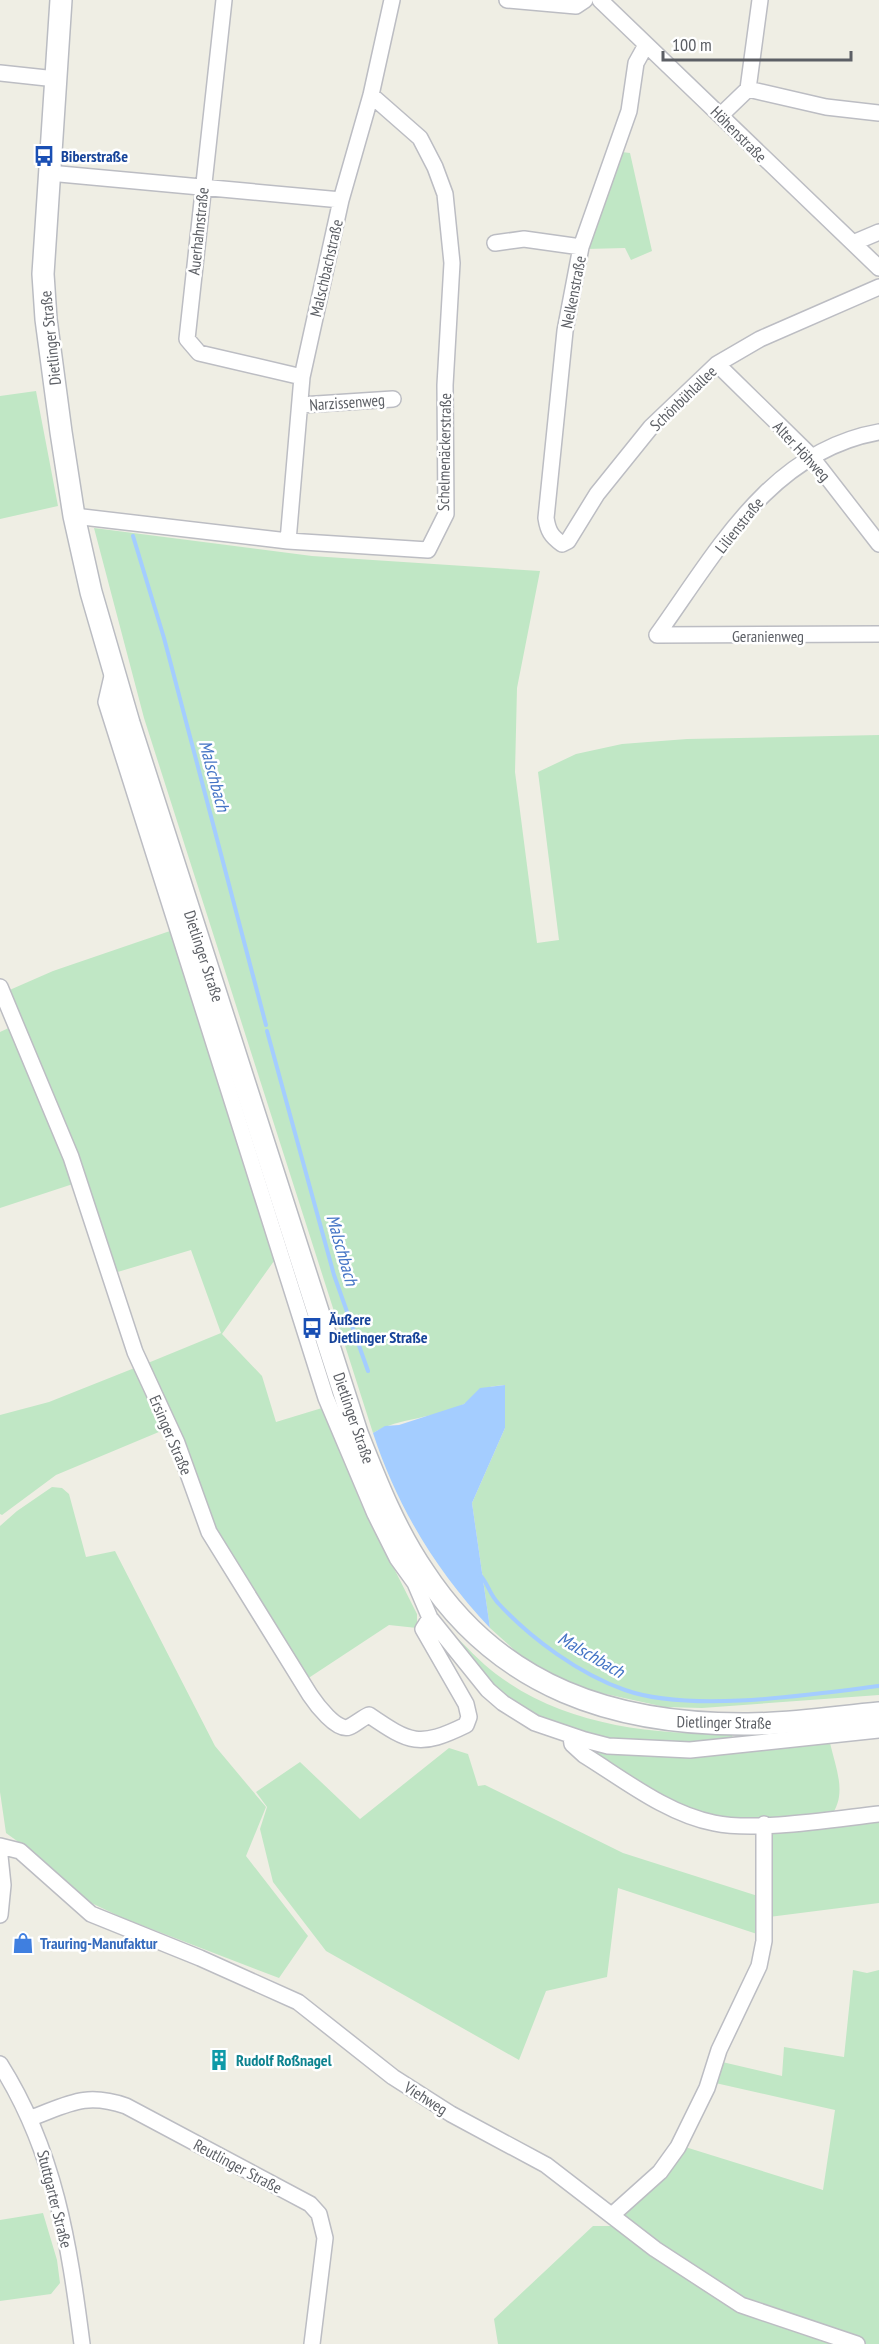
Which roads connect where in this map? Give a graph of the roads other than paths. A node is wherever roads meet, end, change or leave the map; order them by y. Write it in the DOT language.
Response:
graph roads {
  1 [pos="61,0"];
  2 [pos="224,0"];
  3 [pos="392,0"];
  4 [pos="507,0"];
  5 [pos="585,0"];
  6 [pos="600,0"];
  7 [pos="760,0"];
  8 [pos="646,45"];
  9 [pos="0,73"];
  10 [pos="56,79"];
  11 [pos="748,89"];
  12 [pos="371,95"];
  13 [pos="879,113"];
  14 [pos="721,115"];
  15 [pos="49,173"];
  16 [pos="202,187"];
  17 [pos="341,200"];
  18 [pos="879,232"];
  19 [pos="495,243"];
  20 [pos="853,243"];
  21 [pos="581,247"];
  22 [pos="879,268"];
  23 [pos="879,287"];
  24 [pos="717,364"];
  25 [pos="302,377"];
  26 [pos="393,399"];
  27 [pos="301,405"];
  28 [pos="879,432"];
  29 [pos="810,455"];
  30 [pos="74,516"];
  31 [pos="288,541"];
  32 [pos="562,544"];
  33 [pos="879,544"];
  34 [pos="879,634"];
  35 [pos="657,635"];
  36 [pos="113,670"];
  37 [pos="0,987"];
  38 [pos="430,1617"];
  39 [pos="879,1713"];
  40 [pos="466,1725"];
  41 [pos="879,1730"];
  42 [pos="571,1737"];
  43 [pos="879,1814"];
  44 [pos="764,1824"];
  45 [pos="0,1846"];
  46 [pos="0,1856"];
  47 [pos="0,1915"];
  48 [pos="0,2064"];
  49 [pos="31,2118"];
  50 [pos="612,2216"];
  51 [pos="82,2344"];
  52 [pos="312,2344"];
  53 [pos="857,2344"];
  1 -- 10 [label="main road, Dietlinger Straße"];
  2 -- 16 [label="street, Auerhahnstraße"];
  3 -- 12 [label="street, Malschbachstraße"];
  4 -- 5 [label="street"];
  6 -- 8 [label="street, Höhenstraße"];
  7 -- 11 [label="street"];
  8 -- 14 [label="street, Höhenstraße"];
  8 -- 21 [label="street, Nelkenstraße"];
  9 -- 10 [label="street"];
  10 -- 15 [label="main road, Dietlinger Straße"];
  11 -- 13 [label="street"];
  11 -- 14 [label="street"];
  12 -- 17 [label="street, Malschbachstraße"];
  12 -- 31 [label="street, Schelmenäckerstraße"];
  14 -- 20 [label="street, Höhenstraße"];
  15 -- 16 [label="street"];
  15 -- 30 [label="main road, Dietlinger Straße"];
  16 -- 17 [label="street"];
  16 -- 25 [label="street, Auerhahnstraße"];
  17 -- 25 [label="street, Malschbachstraße"];
  18 -- 20 [label="street"];
  19 -- 21 [label="street"];
  20 -- 22 [label="street, Höhenstraße"];
  21 -- 32 [label="street, Nelkenstraße"];
  23 -- 24 [label="street, Schönbühlallee"];
  24 -- 29 [label="street, Alter Höhweg"];
  24 -- 32 [label="street, Schönbühlallee"];
  25 -- 27 [label="street, Malschbachstraße"];
  26 -- 27 [label="street, Narzissenweg"];
  27 -- 31 [label="street, Malschbachstraße"];
  28 -- 29 [label="street, Lilienstraße"];
  29 -- 33 [label="street, Alter Höhweg"];
  29 -- 35 [label="street, Lilienstraße"];
  30 -- 31 [label="street, Schelmenäckerstraße"];
  30 -- 36 [label="main road, Dietlinger Straße"];
  34 -- 35 [label="street, Geranienweg"];
  36 -- 38 [label="street, Dietlinger Straße"];
  36 -- 39 [label="main road, Dietlinger Straße"];
  37 -- 40 [label="street, Ersinger Straße"];
  38 -- 40 [label="street, Dietlinger Straße"];
  38 -- 42 [label="street, Dietlinger Straße"];
  41 -- 42 [label="street, Dietlinger Straße"];
  42 -- 44 [label="street, Dietlinger Straße"];
  43 -- 44 [label="street, Dietlinger Straße"];
  44 -- 50 [label="street"];
  45 -- 50 [label="street, Viehweg"];
  46 -- 47 [label="street"];
  48 -- 49 [label="street, Stuttgarter Straße"];
  49 -- 51 [label="street, Stuttgarter Straße"];
  49 -- 52 [label="street, Reutlinger Straße"];
  50 -- 53 [label="street, Viehweg"];
}
